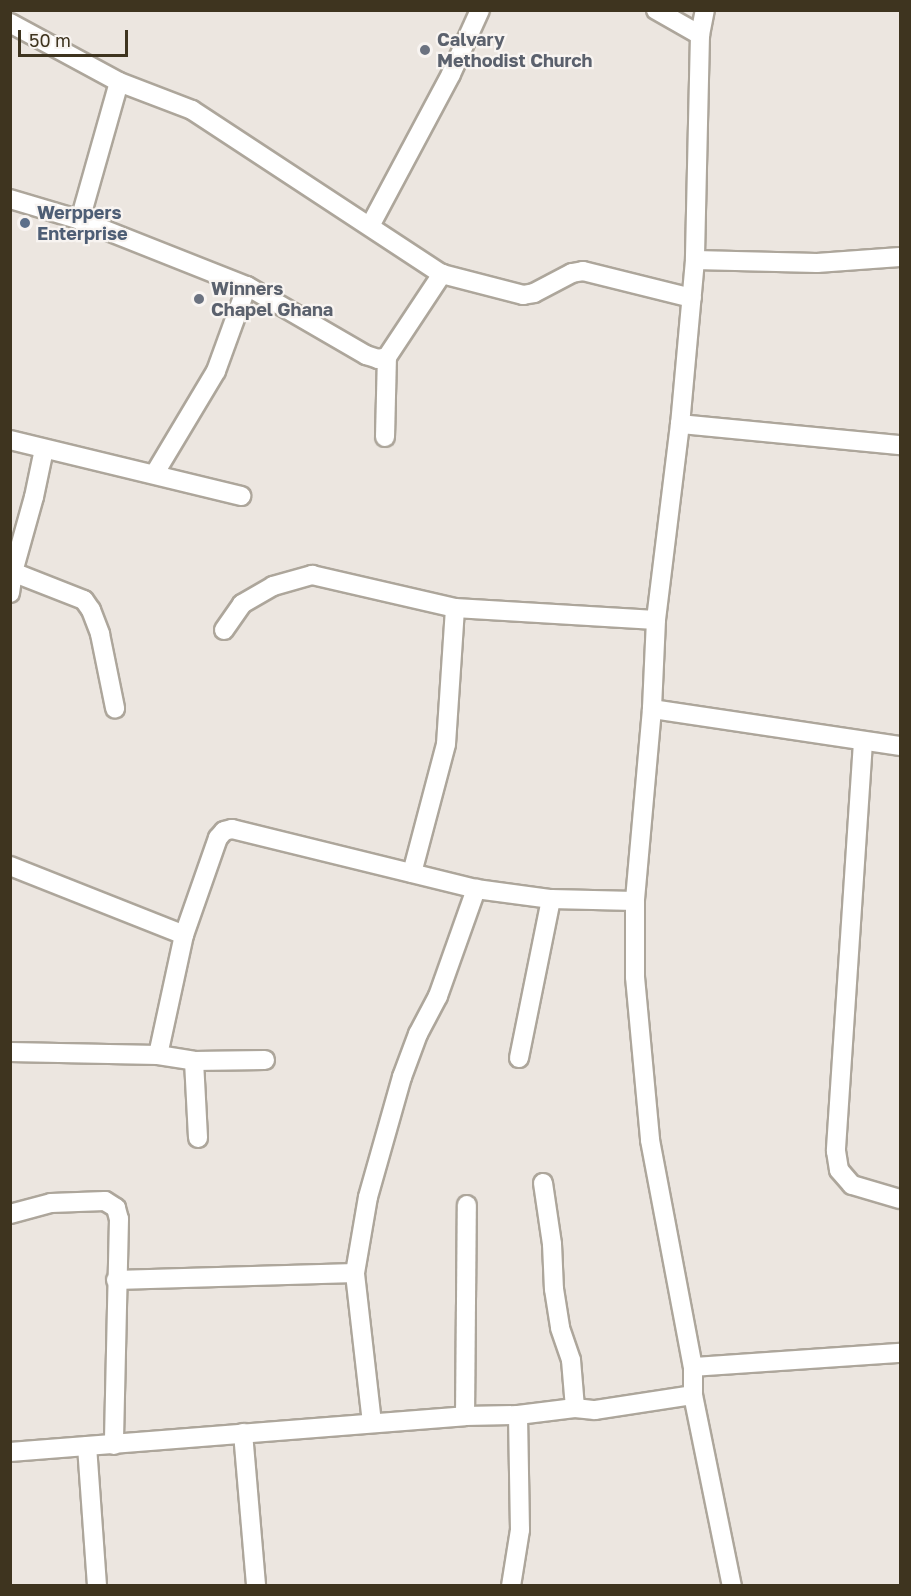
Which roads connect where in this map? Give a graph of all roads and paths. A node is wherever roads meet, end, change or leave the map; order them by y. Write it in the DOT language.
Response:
graph roads {
  1 [pos="480,10"];
  2 [pos="656,10"];
  3 [pos="705,10"];
  4 [pos="10,23"];
  5 [pos="700,35"];
  6 [pos="119,82"];
  7 [pos="10,199"];
  8 [pos="80,220"];
  9 [pos="370,226"];
  10 [pos="900,257"];
  11 [pos="695,260"];
  12 [pos="442,274"];
  13 [pos="247,286"];
  14 [pos="692,298"];
  15 [pos="387,357"];
  16 [pos="680,424"];
  17 [pos="385,437"];
  18 [pos="10,441"];
  19 [pos="900,445"];
  20 [pos="44,449"];
  21 [pos="155,473"];
  22 [pos="241,496"];
  23 [pos="12,572"];
  24 [pos="10,593"];
  25 [pos="455,608"];
  26 [pos="656,620"];
  27 [pos="224,630"];
  28 [pos="115,708"];
  29 [pos="652,709"];
  30 [pos="863,742"];
  31 [pos="900,746"];
  32 [pos="10,866"];
  33 [pos="412,873"];
  34 [pos="476,889"];
  35 [pos="551,899"];
  36 [pos="635,901"];
  37 [pos="184,935"];
  38 [pos="10,1052"];
  39 [pos="158,1055"];
  40 [pos="519,1058"];
  41 [pos="265,1059"];
  42 [pos="194,1061"];
  43 [pos="198,1138"];
  44 [pos="543,1183"];
  45 [pos="900,1199"];
  46 [pos="467,1205"];
  47 [pos="10,1214"];
  48 [pos="355,1273"];
  49 [pos="116,1280"];
  50 [pos="900,1353"];
  51 [pos="693,1367"];
  52 [pos="693,1395"];
  53 [pos="575,1408"];
  54 [pos="518,1415"];
  55 [pos="465,1416"];
  56 [pos="372,1423"];
  57 [pos="243,1433"];
  58 [pos="114,1445"];
  59 [pos="87,1446"];
  60 [pos="10,1452"];
  61 [pos="97,1586"];
  62 [pos="256,1586"];
  63 [pos="511,1586"];
  64 [pos="732,1586"];
  1 -- 9 [label="street"];
  2 -- 5 [label="street"];
  3 -- 5 [label="street"];
  4 -- 6 [label="street"];
  5 -- 11 [label="street"];
  6 -- 8 [label="street"];
  6 -- 9 [label="street"];
  7 -- 8 [label="street"];
  8 -- 13 [label="street"];
  9 -- 12 [label="street"];
  10 -- 11 [label="street"];
  11 -- 14 [label="street"];
  12 -- 14 [label="street"];
  12 -- 15 [label="street"];
  13 -- 15 [label="street"];
  13 -- 21 [label="street"];
  14 -- 16 [label="street"];
  15 -- 17 [label="street"];
  16 -- 19 [label="street"];
  16 -- 26 [label="street"];
  18 -- 20 [label="street"];
  20 -- 21 [label="street"];
  20 -- 23 [label="street"];
  21 -- 22 [label="street"];
  23 -- 24 [label="street"];
  23 -- 28 [label="street"];
  25 -- 26 [label="street"];
  25 -- 27 [label="street"];
  25 -- 33 [label="street"];
  26 -- 29 [label="street"];
  29 -- 30 [label="street"];
  29 -- 36 [label="street"];
  30 -- 31 [label="street"];
  30 -- 45 [label="street"];
  32 -- 37 [label="street"];
  33 -- 34 [label="street"];
  33 -- 37 [label="street"];
  34 -- 35 [label="street"];
  34 -- 48 [label="street"];
  35 -- 36 [label="street"];
  35 -- 40 [label="street"];
  36 -- 51 [label="street"];
  37 -- 39 [label="street"];
  38 -- 39 [label="street"];
  39 -- 42 [label="street"];
  41 -- 42 [label="street"];
  42 -- 43 [label="street"];
  44 -- 53 [label="street"];
  46 -- 55 [label="street"];
  47 -- 49 [label="street"];
  48 -- 49 [label="street"];
  48 -- 56 [label="street"];
  49 -- 58 [label="street"];
  50 -- 51 [label="street"];
  51 -- 52 [label="street"];
  52 -- 53 [label="street"];
  52 -- 64 [label="street"];
  53 -- 54 [label="street"];
  54 -- 55 [label="street"];
  54 -- 63 [label="street"];
  55 -- 56 [label="street"];
  56 -- 57 [label="street"];
  57 -- 58 [label="street"];
  57 -- 62 [label="street"];
  58 -- 59 [label="street"];
  59 -- 60 [label="street"];
  59 -- 61 [label="street"];
}
